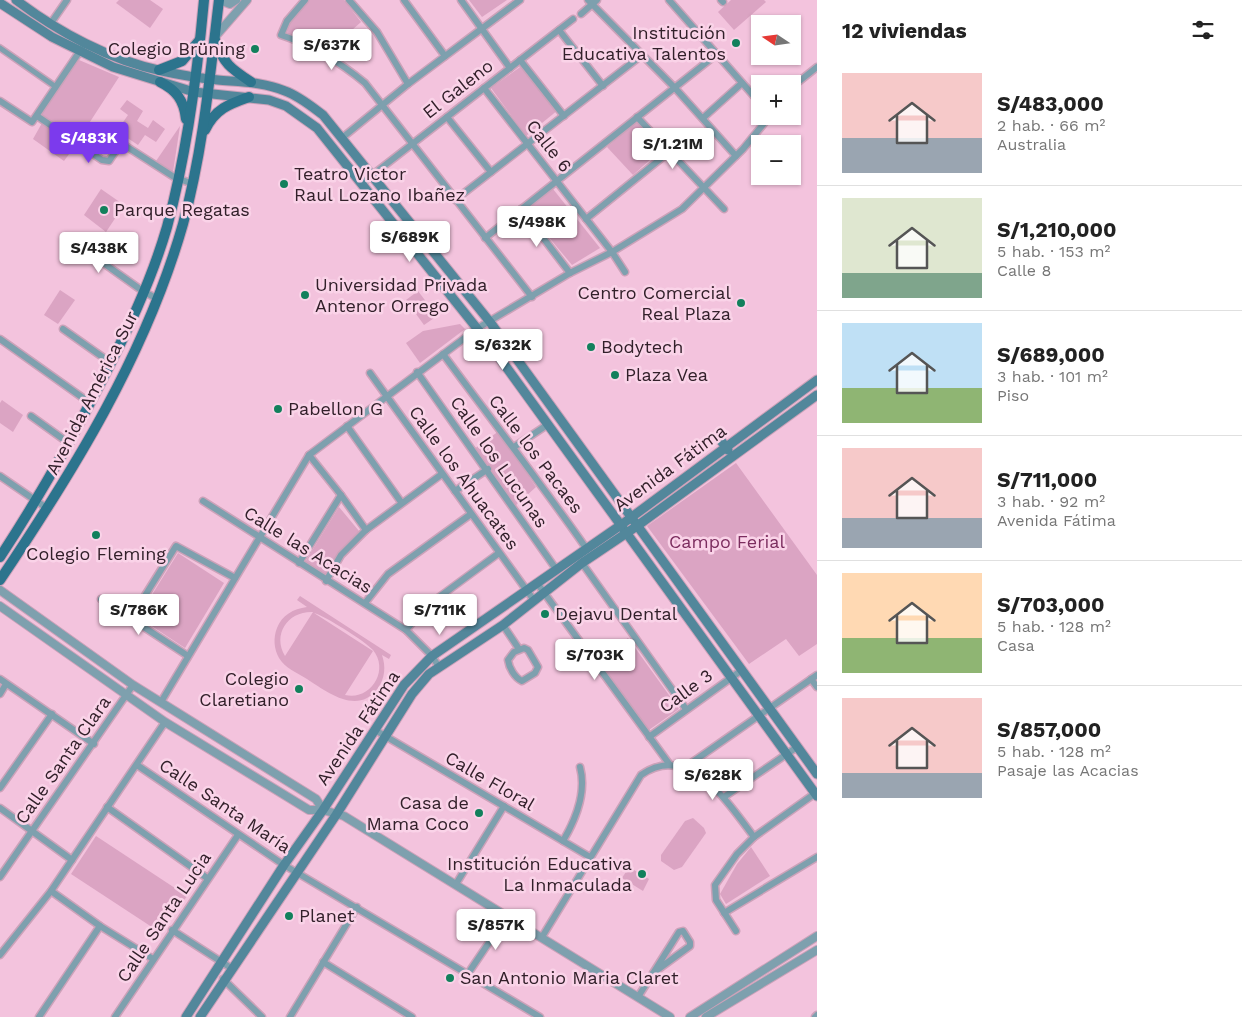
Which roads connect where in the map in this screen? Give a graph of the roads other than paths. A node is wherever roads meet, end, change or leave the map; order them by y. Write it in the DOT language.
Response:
graph roads {
  1 [pos="16,0"];
  2 [pos="67,0"];
  3 [pos="204,0"];
  4 [pos="220,0"];
  5 [pos="236,0"];
  6 [pos="247,0"];
  7 [pos="304,0"];
  8 [pos="349,0"];
  9 [pos="404,0"];
  10 [pos="461,0"];
  11 [pos="520,0"];
  12 [pos="669,0"];
  13 [pos="593,1"];
  14 [pos="0,3"];
  15 [pos="581,14"];
  16 [pos="573,19"];
  17 [pos="51,23"];
  18 [pos="482,28"];
  19 [pos="559,30"];
  20 [pos="214,38"];
  21 [pos="200,40"];
  22 [pos="86,43"];
  23 [pos="0,48"];
  24 [pos="80,51"];
  25 [pos="717,54"];
  26 [pos="642,55"];
  27 [pos="445,56"];
  28 [pos="520,60"];
  29 [pos="817,67"];
  30 [pos="510,68"];
  31 [pos="160,70"];
  32 [pos="196,77"];
  33 [pos="210,79"];
  34 [pos="801,80"];
  35 [pos="160,82"];
  36 [pos="251,82"];
  37 [pos="742,83"];
  38 [pos="408,84"];
  39 [pos="604,86"];
  40 [pos="56,87"];
  41 [pos="484,88"];
  42 [pos="675,88"];
  43 [pos="194,92"];
  44 [pos="208,94"];
  45 [pos="751,94"];
  46 [pos="250,96"];
  47 [pos="0,101"];
  48 [pos="383,105"];
  49 [pos="37,116"];
  50 [pos="564,116"];
  51 [pos="447,117"];
  52 [pos="637,117"];
  53 [pos="703,118"];
  54 [pos="762,125"];
  55 [pos="188,133"];
  56 [pos="342,138"];
  57 [pos="201,140"];
  58 [pos="411,144"];
  59 [pos="528,144"];
  60 [pos="669,152"];
  61 [pos="736,156"];
  62 [pos="491,172"];
  63 [pos="372,174"];
  64 [pos="179,180"];
  65 [pos="556,181"];
  66 [pos="362,183"];
  67 [pos="193,184"];
  68 [pos="704,187"];
  69 [pos="455,200"];
  70 [pos="521,209"];
  71 [pos="724,209"];
  72 [pos="586,219"];
  73 [pos="67,237"];
  74 [pos="485,238"];
  75 [pos="612,252"];
  76 [pos="625,272"];
  77 [pos="570,274"];
  78 [pos="144,292"];
  79 [pos="532,297"];
  80 [pos="158,299"];
  81 [pos="490,322"];
  82 [pos="478,328"];
  83 [pos="63,329"];
  84 [pos="0,338"];
  85 [pos="491,346"];
  86 [pos="443,354"];
  87 [pos="516,358"];
  88 [pos="111,363"];
  89 [pos="417,372"];
  90 [pos="370,373"];
  91 [pos="527,374"];
  92 [pos="515,380"];
  93 [pos="817,380"];
  94 [pos="817,395"];
  95 [pos="386,396"];
  96 [pos="90,403"];
  97 [pos="31,416"];
  98 [pos="547,425"];
  99 [pos="347,426"];
  100 [pos="719,438"];
  101 [pos="70,444"];
  102 [pos="514,447"];
  103 [pos="726,447"];
  104 [pos="309,455"];
  105 [pos="732,457"];
  106 [pos="488,470"];
  107 [pos="442,474"];
  108 [pos="0,476"];
  109 [pos="609,488"];
  110 [pos="455,491"];
  111 [pos="598,494"];
  112 [pos="342,495"];
  113 [pos="37,501"];
  114 [pos="203,501"];
  115 [pos="401,502"];
  116 [pos="48,509"];
  117 [pos="471,514"];
  118 [pos="630,518"];
  119 [pos="637,526"];
  120 [pos="623,529"];
  121 [pos="366,530"];
  122 [pos="260,537"];
  123 [pos="586,548"];
  124 [pos="499,552"];
  125 [pos="0,558"];
  126 [pos="299,563"];
  127 [pos="582,563"];
  128 [pos="556,569"];
  129 [pos="235,578"];
  130 [pos="0,580"];
  131 [pos="326,581"];
  132 [pos="536,583"];
  133 [pos="0,590"];
  134 [pos="527,590"];
  135 [pos="543,592"];
  136 [pos="102,599"];
  137 [pos="533,600"];
  138 [pos="365,603"];
  139 [pos="0,606"];
  140 [pos="131,618"];
  141 [pos="503,625"];
  142 [pos="406,630"];
  143 [pos="519,649"];
  144 [pos="188,656"];
  145 [pos="432,656"];
  146 [pos="439,668"];
  147 [pos="742,670"];
  148 [pos="731,677"];
  149 [pos="814,677"];
  150 [pos="0,679"];
  151 [pos="6,684"];
  152 [pos="133,685"];
  153 [pos="817,687"];
  154 [pos="0,694"];
  155 [pos="126,695"];
  156 [pos="161,702"];
  157 [pos="769,708"];
  158 [pos="686,709"];
  159 [pos="52,714"];
  160 [pos="758,716"];
  161 [pos="165,722"];
  162 [pos="376,730"];
  163 [pos="384,736"];
  164 [pos="649,737"];
  165 [pos="224,741"];
  166 [pos="94,744"];
  167 [pos="797,748"];
  168 [pos="216,753"];
  169 [pos="787,755"];
  170 [pos="137,765"];
  171 [pos="670,765"];
  172 [pos="580,766"];
  173 [pos="684,768"];
  174 [pos="817,774"];
  175 [pos="0,788"];
  176 [pos="817,794"];
  177 [pos="724,797"];
  178 [pos="504,806"];
  179 [pos="107,807"];
  180 [pos="0,808"];
  181 [pos="323,810"];
  182 [pos="336,815"];
  183 [pos="32,830"];
  184 [pos="238,835"];
  185 [pos="754,837"];
  186 [pos="563,842"];
  187 [pos="817,856"];
  188 [pos="590,858"];
  189 [pos="72,860"];
  190 [pos="284,865"];
  191 [pos="296,871"];
  192 [pos="0,877"];
  193 [pos="207,878"];
  194 [pos="456,884"];
  195 [pos="51,891"];
  196 [pos="357,907"];
  197 [pos="724,913"];
  198 [pos="507,916"];
  199 [pos="100,926"];
  200 [pos="172,930"];
  201 [pos="736,931"];
  202 [pos="817,936"];
  203 [pos="542,937"];
  204 [pos="817,950"];
  205 [pos="0,955"];
  206 [pos="153,959"];
  207 [pos="221,962"];
  208 [pos="323,962"];
  209 [pos="231,968"];
  210 [pos="762,970"];
  211 [pos="653,972"];
  212 [pos="467,975"];
  213 [pos="768,979"];
  214 [pos="223,980"];
  215 [pos="638,997"];
  216 [pos="528,1010"];
  217 [pos="39,1017"];
  218 [pos="116,1017"];
  219 [pos="186,1017"];
  220 [pos="200,1017"];
  221 [pos="262,1017"];
  222 [pos="290,1017"];
  223 [pos="412,1017"];
  224 [pos="523,1017"];
  225 [pos="540,1017"];
  226 [pos="670,1017"];
  227 [pos="690,1017"];
  228 [pos="706,1017"];
  1 -- 17 [label="main road"];
  2 -- 17 [label="street"];
  3 -- 21 [label="main road, Avenida América Sur"];
  4 -- 5 [label="street"];
  4 -- 20 [label="main road, Avenida América Sur"];
  6 -- 20 [label="street"];
  7 -- 48 [label="street"];
  8 -- 38 [label="street"];
  9 -- 27 [label="street"];
  10 -- 18 [label="street"];
  11 -- 18 [label="street"];
  12 -- 25 [label="street"];
  13 -- 15 [label="street"];
  13 -- 26 [label="street"];
  14 -- 24 [label="main road"];
  16 -- 19 [label="street, El Galeno"];
  17 -- 22 [label="main road"];
  18 -- 27 [label="street"];
  18 -- 30 [label="street"];
  19 -- 28 [label="street, El Galeno"];
  19 -- 39 [label="street"];
  20 -- 33 [label="main road, Avenida América Sur"];
  20 -- 36 [label="main road"];
  21 -- 31 [label="main road"];
  21 -- 32 [label="main road, Avenida América Sur"];
  22 -- 24 [label="street"];
  22 -- 31 [label="main road"];
  23 -- 40 [label="street"];
  24 -- 35 [label="main road"];
  24 -- 40 [label="street"];
  25 -- 37 [label="street"];
  25 -- 42 [label="street"];
  26 -- 39 [label="street"];
  26 -- 42 [label="street"];
  27 -- 38 [label="street"];
  28 -- 30 [label="street, El Galeno"];
  28 -- 50 [label="street"];
  29 -- 34 [label="street"];
  30 -- 41 [label="street, El Galeno"];
  31 -- 32 [label="main road"];
  32 -- 33 [label="main road"];
  32 -- 43 [label="main road, Avenida América Sur"];
  33 -- 36 [label="main road"];
  33 -- 44 [label="main road, Avenida América Sur"];
  35 -- 43 [label="main road"];
  35 -- 55 [label="main road"];
  36 -- 46 [label="main road"];
  36 -- 56 [label="main road"];
  37 -- 45 [label="street"];
  37 -- 53 [label="street"];
  38 -- 48 [label="street"];
  39 -- 50 [label="street"];
  40 -- 49 [label="street"];
  41 -- 51 [label="street, El Galeno"];
  41 -- 59 [label="street, Calle 6"];
  42 -- 52 [label="street"];
  42 -- 53 [label="street"];
  43 -- 44 [label="main road"];
  43 -- 55 [label="main road, Avenida América Sur"];
  44 -- 46 [label="main road"];
  44 -- 57 [label="main road, Avenida América Sur"];
  46 -- 57 [label="main road"];
  46 -- 66 [label="main road"];
  47 -- 49 [label="street"];
  48 -- 56 [label="street"];
  48 -- 58 [label="street"];
  49 -- 64 [label="street"];
  50 -- 59 [label="street"];
  51 -- 58 [label="street, El Galeno"];
  51 -- 62 [label="street"];
  52 -- 60 [label="street"];
  52 -- 65 [label="street"];
  53 -- 61 [label="street"];
  54 -- 61 [label="street"];
  55 -- 64 [label="main road, Avenida América Sur"];
  56 -- 63 [label="main road"];
  57 -- 67 [label="main road, Avenida América Sur"];
  58 -- 63 [label="street, El Galeno"];
  58 -- 69 [label="street"];
  59 -- 62 [label="street"];
  59 -- 65 [label="street, Calle 6"];
  60 -- 68 [label="street"];
  60 -- 72 [label="street"];
  61 -- 68 [label="street"];
  62 -- 69 [label="street"];
  63 -- 66 [label="street, El Galeno"];
  63 -- 81 [label="main road"];
  64 -- 67 [label="street"];
  64 -- 78 [label="main road, Avenida América Sur"];
  65 -- 70 [label="street"];
  65 -- 72 [label="street, Calle 6"];
  66 -- 82 [label="main road"];
  67 -- 80 [label="main road, Avenida América Sur"];
  68 -- 71 [label="street"];
  68 -- 75 [label="street"];
  69 -- 74 [label="street"];
  70 -- 74 [label="street"];
  70 -- 77 [label="street"];
  72 -- 75 [label="street, Calle 6"];
  73 -- 78 [label="street"];
  74 -- 79 [label="street"];
  75 -- 76 [label="street, Calle 6"];
  75 -- 77 [label="street"];
  77 -- 79 [label="street"];
  78 -- 80 [label="street"];
  78 -- 88 [label="main road, Avenida América Sur"];
  79 -- 81 [label="street"];
  80 -- 116 [label="main road, Avenida América Sur"];
  81 -- 82 [label="street"];
  81 -- 87 [label="main road"];
  82 -- 85 [label="main road"];
  82 -- 86 [label="street"];
  83 -- 88 [label="street"];
  84 -- 96 [label="street"];
  85 -- 87 [label="main road"];
  85 -- 92 [label="main road"];
  86 -- 89 [label="street"];
  86 -- 102 [label="street, Calle los Pacaes"];
  87 -- 91 [label="main road"];
  88 -- 96 [label="main road, Avenida América Sur"];
  89 -- 95 [label="street"];
  89 -- 106 [label="street, Calle los Lucunas"];
  90 -- 95 [label="street, Calle los Ahuacates"];
  91 -- 92 [label="main road"];
  91 -- 109 [label="main road"];
  92 -- 98 [label="main road"];
  93 -- 103 [label="main road, Avenida Fátima"];
  94 -- 105 [label="main road, Avenida Fátima"];
  95 -- 99 [label="street"];
  95 -- 107 [label="street, Calle los Ahuacates"];
  96 -- 101 [label="main road, Avenida América Sur"];
  97 -- 101 [label="street"];
  98 -- 102 [label="street"];
  98 -- 111 [label="main road"];
  99 -- 104 [label="street"];
  99 -- 115 [label="street"];
  100 -- 103 [label="main road"];
  101 -- 113 [label="main road, Avenida América Sur"];
  102 -- 123 [label="street, Calle los Pacaes"];
  103 -- 105 [label="main road"];
  103 -- 118 [label="main road, Avenida Fátima"];
  104 -- 112 [label="street"];
  104 -- 122 [label="street"];
  105 -- 119 [label="main road, Avenida Fátima"];
  106 -- 110 [label="street"];
  106 -- 128 [label="street, Calle los Lucunas"];
  107 -- 110 [label="street, Calle los Ahuacates"];
  107 -- 115 [label="street"];
  108 -- 113 [label="street"];
  109 -- 111 [label="main road"];
  109 -- 118 [label="main road"];
  110 -- 117 [label="street, Calle los Ahuacates"];
  111 -- 120 [label="main road"];
  112 -- 121 [label="street"];
  112 -- 126 [label="street"];
  113 -- 116 [label="street"];
  113 -- 125 [label="main road, Avenida América Sur"];
  114 -- 122 [label="street, Calle las Acacias"];
  115 -- 121 [label="street"];
  116 -- 130 [label="main road, Avenida América Sur"];
  117 -- 124 [label="street, Calle los Ahuacates"];
  117 -- 138 [label="street"];
  118 -- 119 [label="main road"];
  118 -- 120 [label="main road, Avenida Fátima"];
  119 -- 120 [label="main road, Avenida Fátima"];
  119 -- 147 [label="main road"];
  120 -- 123 [label="main road, Avenida Fátima"];
  120 -- 127 [label="main road, Avenida Fátima"];
  120 -- 148 [label="main road"];
  121 -- 131 [label="street"];
  122 -- 126 [label="street, Calle las Acacias"];
  122 -- 129 [label="street"];
  123 -- 128 [label="main road, Avenida Fátima"];
  124 -- 134 [label="street, Calle los Ahuacates"];
  124 -- 142 [label="street"];
  126 -- 131 [label="street, Calle las Acacias"];
  127 -- 135 [label="main road, Avenida Fátima"];
  127 -- 158 [label="street"];
  128 -- 132 [label="main road, Avenida Fátima"];
  129 -- 140 [label="street"];
  129 -- 144 [label="street"];
  131 -- 138 [label="street, Calle las Acacias"];
  132 -- 134 [label="main road, Avenida Fátima"];
  132 -- 135 [label="street"];
  133 -- 152 [label="street"];
  134 -- 137 [label="street, Calle los Ahuacates"];
  134 -- 145 [label="main road, Avenida Fátima"];
  135 -- 137 [label="main road, Avenida Fátima"];
  135 -- 164 [label="street"];
  136 -- 140 [label="street"];
  137 -- 141 [label="main road, Avenida Fátima"];
  138 -- 142 [label="street, Calle las Acacias"];
  139 -- 155 [label="street"];
  140 -- 144 [label="street"];
  141 -- 143 [label="street"];
  141 -- 146 [label="main road, Avenida Fátima"];
  142 -- 145 [label="street, Calle las Acacias"];
  143 -- 143 [label="street"];
  144 -- 156 [label="street"];
  145 -- 146 [label="street, Calle las Acacias"];
  145 -- 162 [label="main road, Avenida Fátima"];
  146 -- 163 [label="main road, Avenida Fátima"];
  147 -- 148 [label="street, Calle 3"];
  147 -- 157 [label="main road"];
  148 -- 158 [label="street, Calle 3"];
  148 -- 160 [label="main road"];
  149 -- 153 [label="street"];
  149 -- 157 [label="street"];
  150 -- 151 [label="street"];
  151 -- 154 [label="street"];
  151 -- 159 [label="street"];
  152 -- 155 [label="street, Calle Santa Clara"];
  152 -- 156 [label="street"];
  155 -- 161 [label="street"];
  155 -- 166 [label="street, Calle Santa Clara"];
  156 -- 165 [label="street"];
  157 -- 160 [label="street"];
  157 -- 167 [label="main road"];
  158 -- 164 [label="street, Calle 3"];
  159 -- 166 [label="street"];
  159 -- 175 [label="street"];
  160 -- 169 [label="main road"];
  160 -- 173 [label="street"];
  161 -- 168 [label="street"];
  161 -- 170 [label="street"];
  162 -- 163 [label="street, Calle Floral"];
  162 -- 181 [label="main road, Avenida Fátima"];
  163 -- 178 [label="street, Calle Floral"];
  163 -- 182 [label="main road, Avenida Fátima"];
  164 -- 171 [label="street"];
  165 -- 168 [label="street"];
  165 -- 181 [label="street"];
  166 -- 183 [label="street, Calle Santa Clara"];
  167 -- 169 [label="street"];
  167 -- 174 [label="main road"];
  168 -- 181 [label="street"];
  169 -- 176 [label="main road"];
  169 -- 177 [label="street"];
  170 -- 179 [label="street"];
  170 -- 184 [label="street, Calle Santa María"];
  171 -- 173 [label="street"];
  171 -- 188 [label="street"];
  172 -- 186 [label="street"];
  173 -- 177 [label="street"];
  176 -- 185 [label="street"];
  177 -- 185 [label="street"];
  178 -- 186 [label="street, Calle Floral"];
  178 -- 194 [label="street"];
  179 -- 189 [label="street"];
  179 -- 193 [label="street"];
  180 -- 183 [label="street"];
  181 -- 182 [label="street"];
  181 -- 190 [label="main road, Avenida Fátima"];
  182 -- 191 [label="main road, Avenida Fátima"];
  182 -- 194 [label="street"];
  183 -- 189 [label="street"];
  183 -- 192 [label="street, Calle Santa Clara"];
  184 -- 190 [label="street, Calle Santa María"];
  184 -- 193 [label="street, Calle Santa Lucia"];
  185 -- 197 [label="street"];
  186 -- 188 [label="street, Calle Floral"];
  187 -- 197 [label="street"];
  188 -- 203 [label="street"];
  189 -- 195 [label="street"];
  190 -- 191 [label="street, Calle Santa María"];
  190 -- 207 [label="main road, Avenida Fátima"];
  191 -- 196 [label="street, Calle Santa María"];
  191 -- 209 [label="main road, Avenida Fátima"];
  193 -- 200 [label="street, Calle Santa Lucia"];
  194 -- 198 [label="street"];
  195 -- 199 [label="street"];
  195 -- 205 [label="street"];
  196 -- 208 [label="street"];
  196 -- 212 [label="street, Calle Santa María"];
  197 -- 201 [label="street"];
  198 -- 203 [label="street"];
  198 -- 212 [label="street"];
  199 -- 206 [label="street"];
  199 -- 217 [label="street"];
  200 -- 206 [label="street, Calle Santa Lucia"];
  200 -- 207 [label="street"];
  202 -- 210 [label="street"];
  203 -- 215 [label="street"];
  204 -- 213 [label="street"];
  206 -- 218 [label="street, Calle Santa Lucia"];
  207 -- 209 [label="street"];
  207 -- 219 [label="main road, Avenida Fátima"];
  208 -- 222 [label="street"];
  208 -- 223 [label="street"];
  209 -- 214 [label="main road, Avenida Fátima"];
  210 -- 213 [label="street"];
  210 -- 227 [label="street"];
  211 -- 211 [label="street"];
  211 -- 215 [label="street"];
  212 -- 216 [label="street, Calle Santa María"];
  213 -- 228 [label="street"];
  214 -- 220 [label="main road, Avenida Fátima"];
  214 -- 221 [label="street"];
  215 -- 226 [label="street"];
  216 -- 224 [label="street"];
  216 -- 225 [label="street, Calle Santa María"];
}
